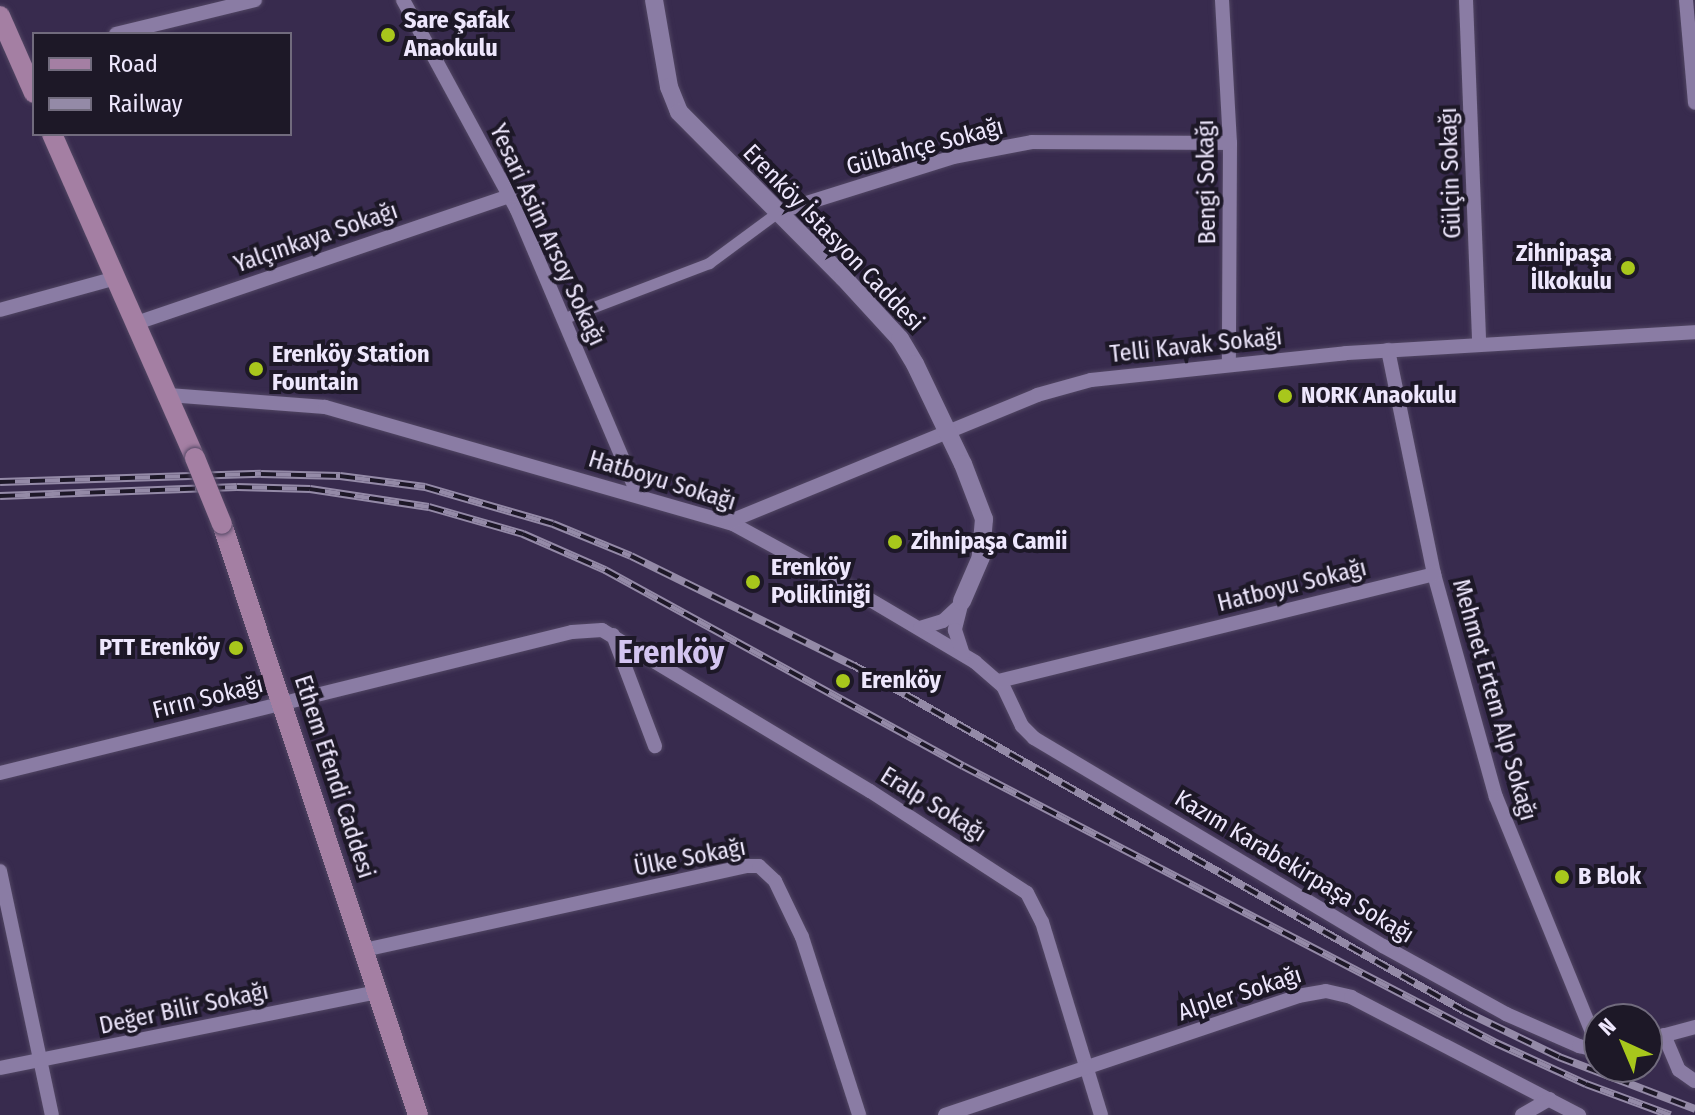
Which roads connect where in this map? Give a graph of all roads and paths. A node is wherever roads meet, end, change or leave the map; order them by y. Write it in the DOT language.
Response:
graph roads {
  1 [pos="255,0"];
  2 [pos="403,0"];
  3 [pos="654,0"];
  4 [pos="1222,0"];
  5 [pos="1466,0"];
  6 [pos="1686,0"];
  7 [pos="0,16"];
  8 [pos="124,32"];
  9 [pos="26,56"];
  10 [pos="32,84"];
  11 [pos="1695,103"];
  12 [pos="53,136"];
  13 [pos="1230,143"];
  14 [pos="509,196"];
  15 [pos="778,212"];
  16 [pos="116,278"];
  17 [pos="0,310"];
  18 [pos="565,318"];
  19 [pos="136,323"];
  20 [pos="1695,332"];
  21 [pos="1479,345"];
  22 [pos="1388,350"];
  23 [pos="1229,364"];
  24 [pos="169,395"];
  25 [pos="949,431"];
  26 [pos="638,495"];
  27 [pos="728,522"];
  28 [pos="1434,574"];
  29 [pos="962,601"];
  30 [pos="920,628"];
  31 [pos="613,635"];
  32 [pos="964,654"];
  33 [pos="999,681"];
  34 [pos="282,702"];
  35 [pos="655,746"];
  36 [pos="0,773"];
  37 [pos="0,871"];
  38 [pos="364,950"];
  39 [pos="377,992"];
  40 [pos="1583,1012"];
  41 [pos="1695,1027"];
  42 [pos="1664,1035"];
  43 [pos="1583,1047"];
  44 [pos="40,1061"];
  45 [pos="1087,1067"];
  46 [pos="0,1068"];
  47 [pos="1695,1081"];
  48 [pos="1550,1099"];
  49 [pos="52,1115"];
  50 [pos="418,1115"];
  51 [pos="859,1115"];
  52 [pos="945,1115"];
  53 [pos="1101,1115"];
  54 [pos="1522,1115"];
  55 [pos="1579,1115"];
  1 -- 8 [label="street"];
  2 -- 14 [label="street, Yesari Asim Arsoy Sokağı"];
  3 -- 15 [label="street, Erenköy İstasyon Caddesi"];
  4 -- 13 [label="street, Bengi Sokağı"];
  5 -- 21 [label="street, Gülçin Sokağı"];
  6 -- 11 [label="street"];
  7 -- 9 [label="main road"];
  9 -- 10 [label="main road"];
  12 -- 16 [label="main road"];
  13 -- 15 [label="street, Gülbahçe Sokağı"];
  13 -- 23 [label="street, Bengi Sokağı"];
  14 -- 18 [label="street, Yesari Asim Arsoy Sokağı"];
  14 -- 19 [label="street, Yalçınkaya Sokağı"];
  15 -- 18 [label="street"];
  15 -- 25 [label="street, Erenköy İstasyon Caddesi"];
  16 -- 17 [label="street"];
  16 -- 19 [label="main road"];
  18 -- 26 [label="street, Yesari Asim Arsoy Sokağı"];
  19 -- 24 [label="main road"];
  20 -- 21 [label="street, Telli Kavak Sokağı"];
  21 -- 22 [label="street, Telli Kavak Sokağı"];
  22 -- 23 [label="street, Telli Kavak Sokağı"];
  22 -- 28 [label="street, Mehmet Ertem Alp Sokağı"];
  23 -- 25 [label="street, Telli Kavak Sokağı"];
  24 -- 26 [label="street, Hatboyu Sokağı"];
  24 -- 34 [label="main road, Ethem Efendi Caddesi, bridge"];
  25 -- 27 [label="street, Telli Kavak Sokağı"];
  25 -- 29 [label="street, Erenköy İstasyon Caddesi"];
  26 -- 27 [label="street, Hatboyu Sokağı"];
  27 -- 30 [label="street, Hatboyu Sokağı"];
  28 -- 33 [label="street, Hatboyu Sokağı"];
  28 -- 40 [label="street, Mehmet Ertem Alp Sokağı"];
  29 -- 30 [label="street, Erenköy İstasyon Caddesi"];
  29 -- 32 [label="street"];
  30 -- 32 [label="street, Hatboyu Sokağı"];
  31 -- 34 [label="street, Fırın Sokağı"];
  31 -- 35 [label="street"];
  31 -- 45 [label="street, Eralp Sokağı"];
  32 -- 33 [label="street, Hatboyu Sokağı"];
  33 -- 43 [label="street, Kazım Karabekirpaşa Sokağı"];
  34 -- 36 [label="street, Fırın Sokağı"];
  34 -- 38 [label="main road, Ethem Efendi Caddesi"];
  37 -- 44 [label="street"];
  38 -- 39 [label="main road, Ethem Efendi Caddesi"];
  38 -- 51 [label="street, Ülke Sokağı"];
  39 -- 44 [label="street, Değer Bilir Sokağı"];
  39 -- 50 [label="main road, Ethem Efendi Caddesi"];
  41 -- 42 [label="street"];
  42 -- 47 [label="street"];
  44 -- 46 [label="street, Değer Bilir Sokağı"];
  44 -- 49 [label="street"];
  45 -- 48 [label="street, Alpler Sokağı"];
  45 -- 52 [label="street, Alpler Sokağı"];
  45 -- 53 [label="street, Eralp Sokağı"];
  48 -- 54 [label="street"];
  48 -- 55 [label="street, Alpler Sokağı"];
}
